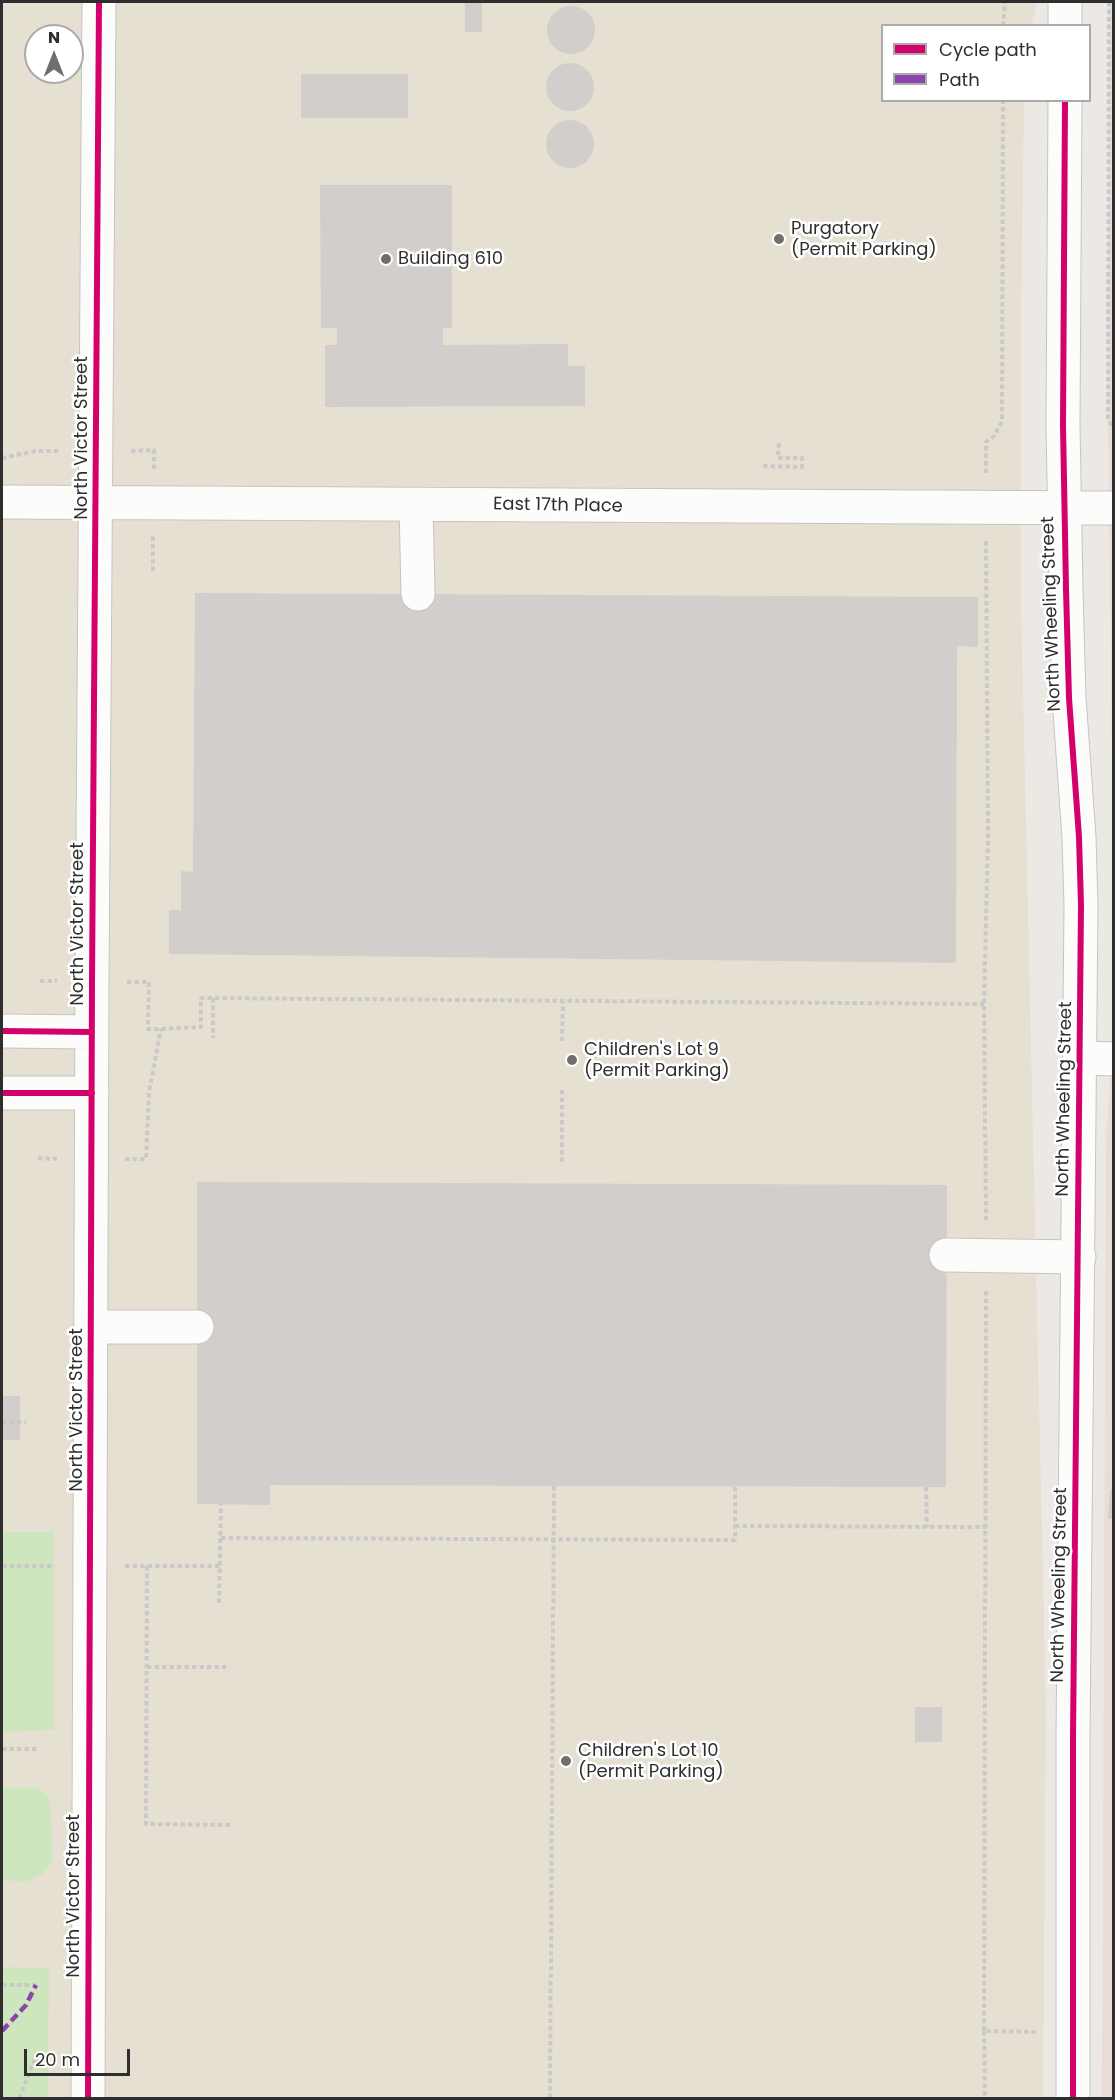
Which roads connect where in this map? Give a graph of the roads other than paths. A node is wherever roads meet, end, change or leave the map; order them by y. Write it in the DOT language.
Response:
graph roads {
  1 [pos="99,2"];
  2 [pos="1065,2"];
  3 [pos="1065,24"];
  4 [pos="1065,102"];
  5 [pos="2,502"];
  6 [pos="97,503"];
  7 [pos="416,504"];
  8 [pos="1064,507"];
  9 [pos="1113,508"];
  10 [pos="418,594"];
  11 [pos="2,1031"];
  12 [pos="92,1032"];
  13 [pos="1081,1058"];
  14 [pos="1113,1059"];
  15 [pos="2,1093"];
  16 [pos="92,1093"];
  17 [pos="946,1256"];
  18 [pos="1079,1257"];
  19 [pos="92,1326"];
  20 [pos="197,1326"];
  21 [pos="88,2098"];
  22 [pos="1072,2098"];
  1 -- 6 [label="street, North Victor Street"];
  2 -- 3 [label="street"];
  4 -- 8 [label="street, North Wheeling Street"];
  5 -- 6 [label="street, East 17th Place"];
  6 -- 7 [label="street, East 17th Place"];
  6 -- 12 [label="street, North Victor Street"];
  7 -- 8 [label="street, East 17th Place"];
  7 -- 10 [label="street"];
  8 -- 9 [label="street, East 17th Place"];
  8 -- 13 [label="street, North Wheeling Street"];
  11 -- 12 [label="street"];
  12 -- 16 [label="street, North Victor Street"];
  13 -- 14 [label="street"];
  13 -- 18 [label="street, North Wheeling Street"];
  15 -- 16 [label="street"];
  16 -- 19 [label="street, North Victor Street"];
  17 -- 18 [label="street"];
  18 -- 22 [label="street, North Wheeling Street"];
  19 -- 20 [label="street"];
  19 -- 21 [label="street, North Victor Street"];
}
